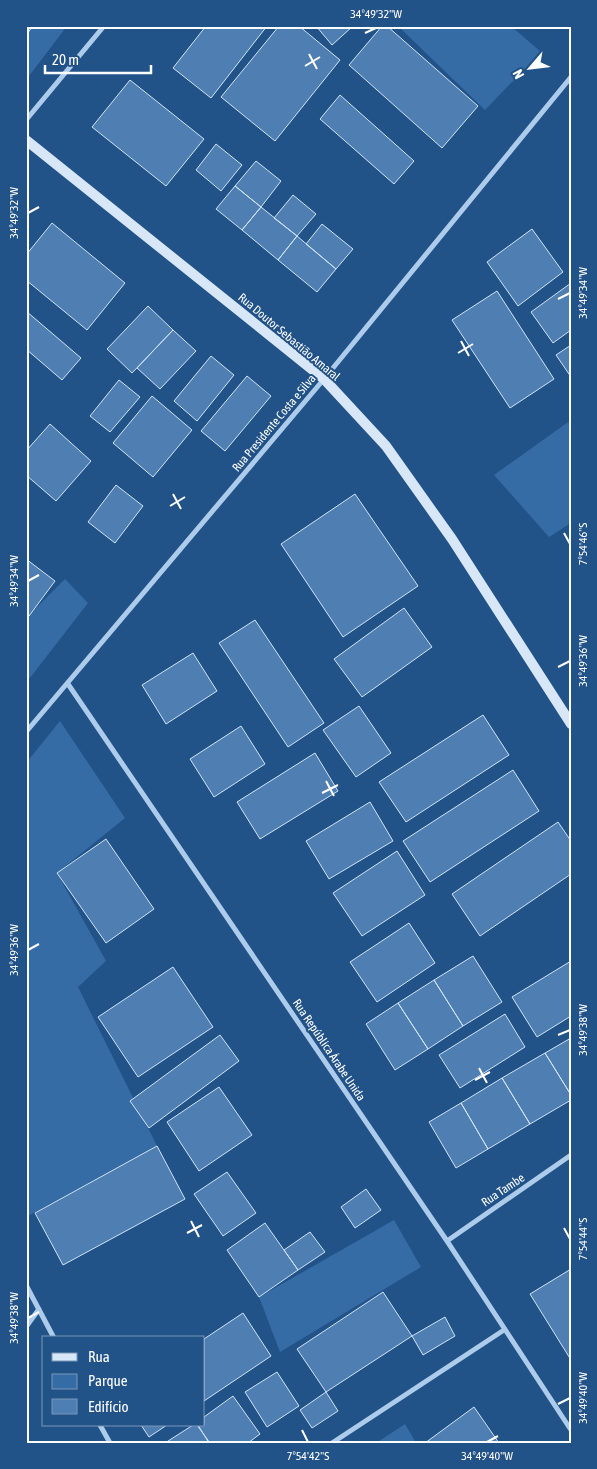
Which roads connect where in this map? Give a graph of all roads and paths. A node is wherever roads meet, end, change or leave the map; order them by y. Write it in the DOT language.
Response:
graph roads {
  1 [pos="104,26"];
  2 [pos="571,77"];
  3 [pos="26,120"];
  4 [pos="26,140"];
  5 [pos="324,379"];
  6 [pos="68,684"];
  7 [pos="571,724"];
  8 [pos="26,732"];
  9 [pos="571,1156"];
  10 [pos="446,1241"];
  11 [pos="26,1285"];
  12 [pos="39,1310"];
  13 [pos="26,1327"];
  14 [pos="504,1330"];
  15 [pos="53,1336"];
  16 [pos="101,1426"];
  17 [pos="571,1430"];
  18 [pos="110,1443"];
  19 [pos="332,1443"];
  1 -- 3 [label="street"];
  2 -- 5 [label="street, Rua Presidente Costa e Silva"];
  4 -- 5 [label="street, Rua Doutor Sebastião Amaral"];
  5 -- 6 [label="street, Rua Presidente Costa e Silva"];
  5 -- 7 [label="street, Rua Doutor Sebastião Amaral"];
  6 -- 8 [label="street, Rua Presidente Costa e Silva"];
  6 -- 10 [label="street, Rua República Árabe Unida"];
  9 -- 10 [label="street, Rua Tambe"];
  10 -- 14 [label="street, Rua República Árabe Unida"];
  11 -- 12 [label="street"];
  12 -- 13 [label="street"];
  12 -- 15 [label="street"];
  14 -- 17 [label="street, Rua República Árabe Unida"];
  14 -- 19 [label="street"];
  16 -- 18 [label="street"];
}
